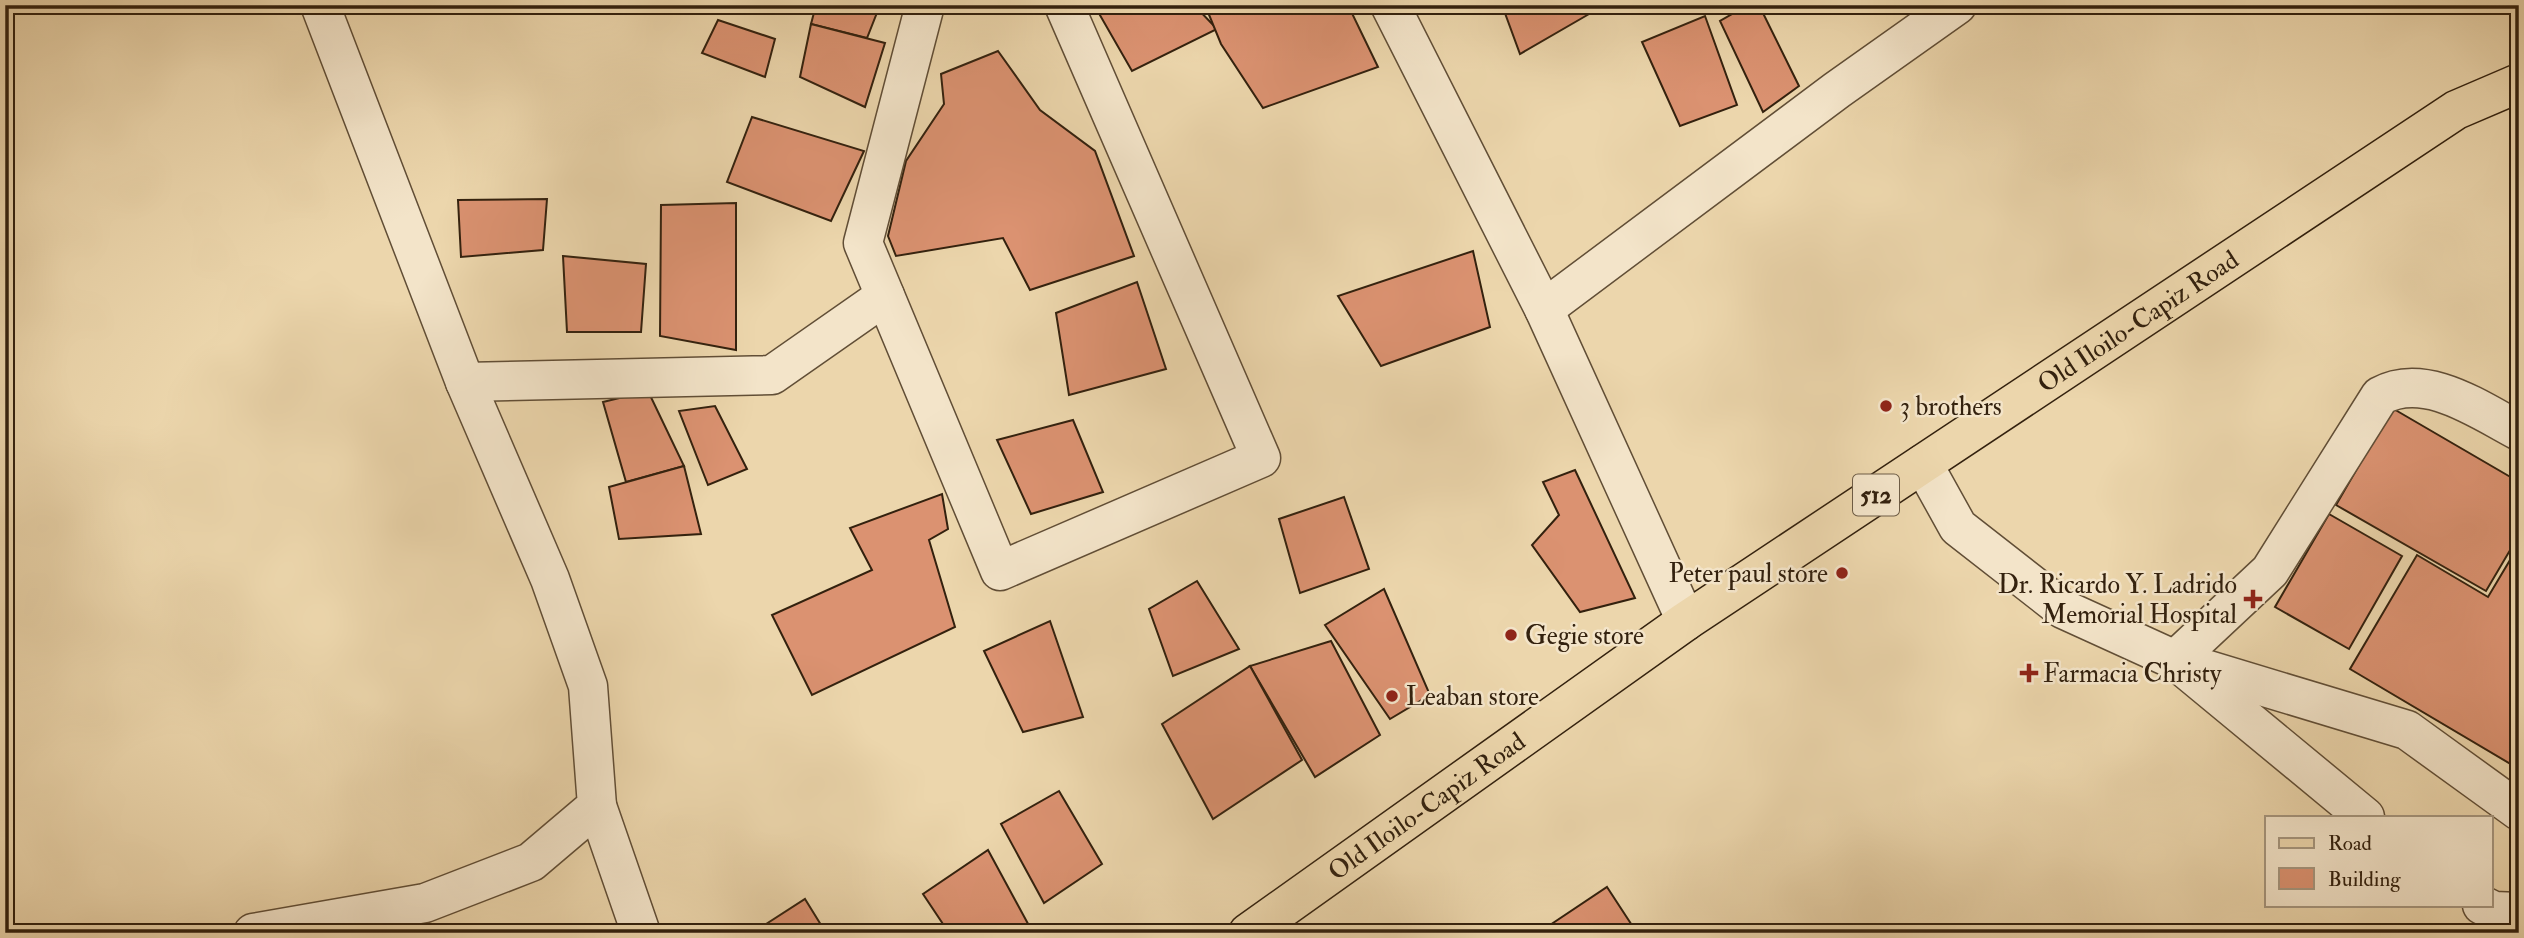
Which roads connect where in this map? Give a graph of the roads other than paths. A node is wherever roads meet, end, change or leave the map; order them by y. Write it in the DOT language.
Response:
graph roads {
  1 [pos="320,5"];
  2 [pos="925,5"];
  3 [pos="1064,5"];
  4 [pos="1390,5"];
  5 [pos="1956,5"];
  6 [pos="2519,83"];
  7 [pos="885,296"];
  8 [pos="1544,309"];
  9 [pos="465,382"];
  10 [pos="2519,431"];
  11 [pos="1923,464"];
  12 [pos="1686,621"];
  13 [pos="2175,660"];
  14 [pos="597,806"];
  15 [pos="2519,811"];
  16 [pos="2364,816"];
  17 [pos="2484,906"];
  18 [pos="2519,912"];
  19 [pos="253,933"];
  20 [pos="641,933"];
  21 [pos="1248,933"];
  1 -- 9 [label="street"];
  2 -- 7 [label="street"];
  3 -- 7 [label="street"];
  4 -- 8 [label="street"];
  5 -- 8 [label="street"];
  6 -- 11 [label="main road, Old Iloilo-Capiz Road / 512"];
  7 -- 9 [label="street"];
  8 -- 12 [label="street"];
  9 -- 14 [label="street"];
  10 -- 13 [label="street"];
  11 -- 12 [label="main road, Old Iloilo-Capiz Road / 512"];
  11 -- 13 [label="street"];
  12 -- 21 [label="main road, Old Iloilo-Capiz Road / 512"];
  13 -- 15 [label="street"];
  13 -- 16 [label="street"];
  14 -- 19 [label="street"];
  14 -- 20 [label="street"];
  17 -- 18 [label="street"];
}
